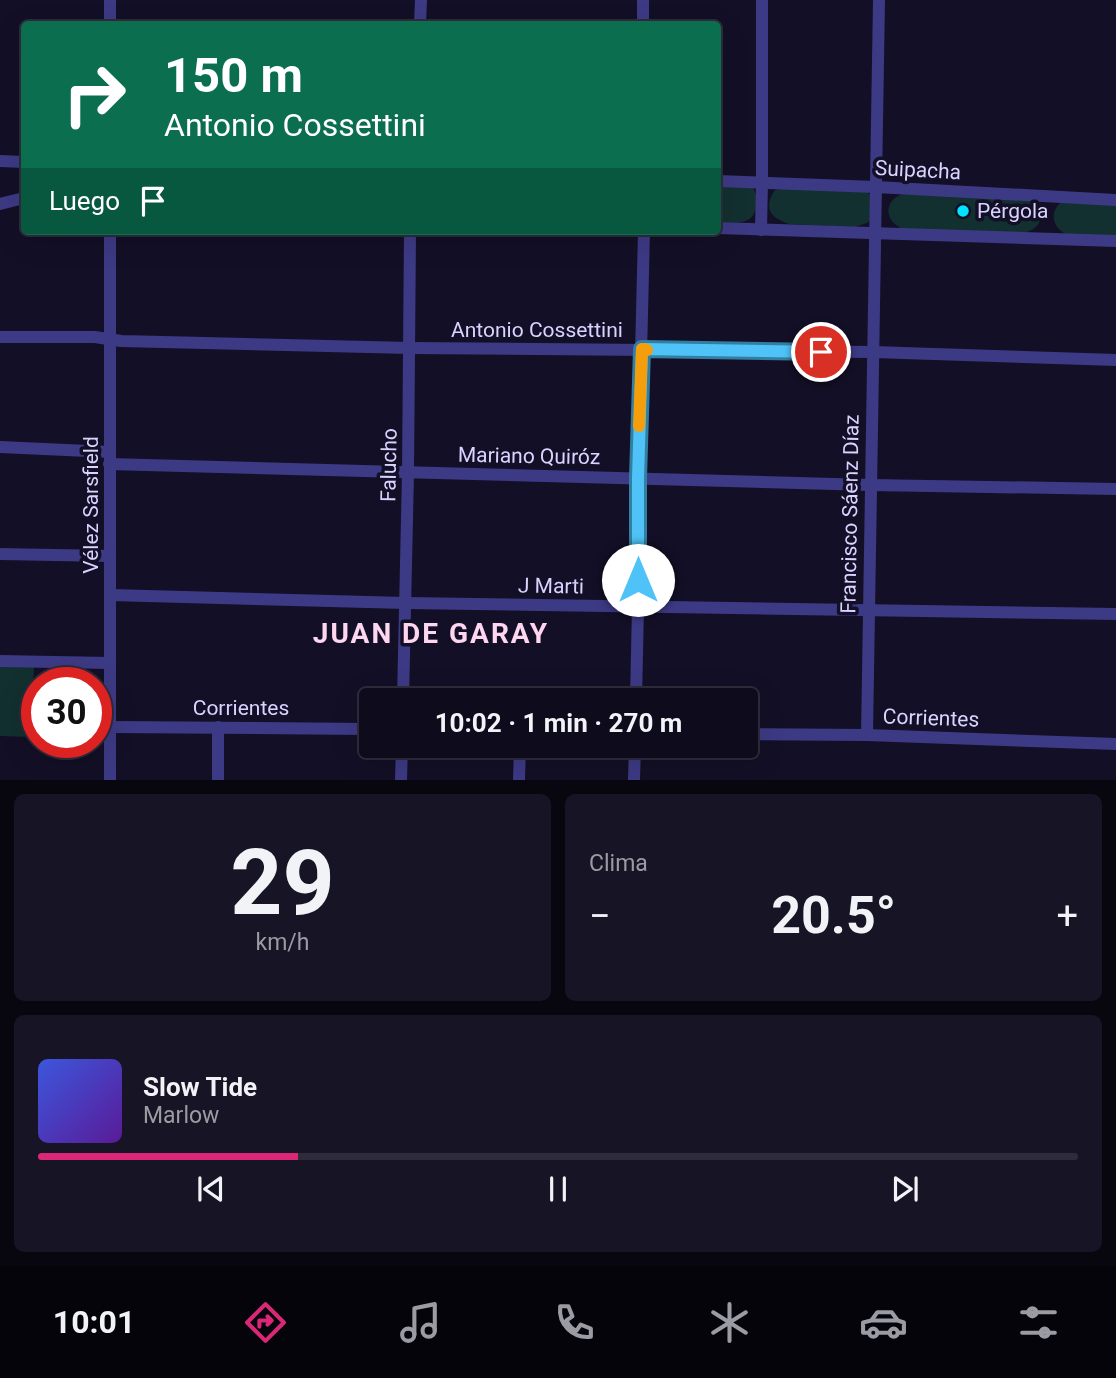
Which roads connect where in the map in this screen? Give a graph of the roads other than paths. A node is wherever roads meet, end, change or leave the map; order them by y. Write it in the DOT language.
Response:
graph roads {
  1 [pos="110,0"];
  2 [pos="421,0"];
  3 [pos="643,0"];
  4 [pos="762,0"];
  5 [pos="879,0"];
  6 [pos="110,21"];
  7 [pos="420,21"];
  8 [pos="643,21"];
  9 [pos="0,154"];
  10 [pos="21,154"];
  11 [pos="0,161"];
  12 [pos="21,162"];
  13 [pos="721,181"];
  14 [pos="762,182"];
  15 [pos="876,187"];
  16 [pos="21,199"];
  17 [pos="1116,200"];
  18 [pos="0,204"];
  19 [pos="721,228"];
  20 [pos="761,230"];
  21 [pos="876,234"];
  22 [pos="110,235"];
  23 [pos="410,235"];
  24 [pos="644,235"];
  25 [pos="1116,241"];
  26 [pos="0,337"];
  27 [pos="110,340"];
  28 [pos="410,348"];
  29 [pos="642,349"];
  30 [pos="873,352"];
  31 [pos="1116,360"];
  32 [pos="0,447"];
  33 [pos="110,458"];
  34 [pos="408,473"];
  35 [pos="638,478"];
  36 [pos="870,485"];
  37 [pos="1116,489"];
  38 [pos="0,554"];
  39 [pos="110,556"];
  40 [pos="111,596"];
  41 [pos="406,603"];
  42 [pos="638,606"];
  43 [pos="868,611"];
  44 [pos="1116,614"];
  45 [pos="0,661"];
  46 [pos="110,663"];
  47 [pos="110,667"];
  48 [pos="403,688"];
  49 [pos="636,688"];
  50 [pos="112,727"];
  51 [pos="218,727"];
  52 [pos="359,729"];
  53 [pos="758,734"];
  54 [pos="867,735"];
  55 [pos="1116,744"];
  56 [pos="110,758"];
  57 [pos="402,758"];
  58 [pos="520,758"];
  59 [pos="635,758"];
  60 [pos="110,779"];
  61 [pos="218,779"];
  62 [pos="401,779"];
  63 [pos="519,779"];
  64 [pos="634,779"];
  1 -- 6 [label="street"];
  2 -- 7 [label="street"];
  3 -- 8 [label="street"];
  4 -- 14 [label="street"];
  5 -- 15 [label="street, Francisco Sáenz Díaz"];
  9 -- 10 [label="street"];
  11 -- 12 [label="street"];
  13 -- 14 [label="street, Suipacha"];
  14 -- 15 [label="street, Suipacha"];
  14 -- 20 [label="street"];
  15 -- 17 [label="street, Suipacha"];
  15 -- 21 [label="street, Francisco Sáenz Díaz"];
  16 -- 18 [label="street"];
  19 -- 20 [label="street"];
  20 -- 21 [label="street"];
  21 -- 25 [label="street"];
  21 -- 30 [label="street, Francisco Sáenz Díaz"];
  22 -- 27 [label="street, Vélez Sarsfield"];
  23 -- 28 [label="street, Falucho"];
  24 -- 29 [label="street"];
  26 -- 27 [label="street, Antonio Cossettini"];
  27 -- 28 [label="street, Antonio Cossettini"];
  27 -- 33 [label="street, Vélez Sarsfield"];
  28 -- 29 [label="street, Antonio Cossettini"];
  28 -- 34 [label="street, Falucho"];
  29 -- 30 [label="street, Antonio Cossettini"];
  29 -- 35 [label="street"];
  30 -- 31 [label="street, Antonio Cossettini"];
  30 -- 36 [label="street, Francisco Sáenz Díaz"];
  32 -- 33 [label="street, Mariano Quiróz"];
  33 -- 34 [label="street, Mariano Quiróz"];
  33 -- 39 [label="street, Vélez Sarsfield"];
  34 -- 35 [label="street, Mariano Quiróz"];
  34 -- 41 [label="street, Falucho"];
  35 -- 36 [label="street, Mariano Quiróz"];
  35 -- 42 [label="street"];
  36 -- 37 [label="street, Mariano Quiróz"];
  36 -- 43 [label="street, Francisco Sáenz Díaz"];
  38 -- 39 [label="street"];
  39 -- 40 [label="street, Vélez Sarsfield"];
  40 -- 41 [label="street, J Marti"];
  40 -- 46 [label="street, Vélez Sarsfield"];
  41 -- 42 [label="street, J Marti"];
  41 -- 48 [label="street, Falucho"];
  42 -- 43 [label="street, J Marti"];
  42 -- 49 [label="street"];
  43 -- 44 [label="street, J Marti"];
  43 -- 54 [label="street, Francisco Sáenz Díaz"];
  45 -- 46 [label="street"];
  46 -- 47 [label="street, Vélez Sarsfield"];
  50 -- 51 [label="street, Corrientes"];
  51 -- 52 [label="street, Corrientes"];
  51 -- 61 [label="street"];
  53 -- 54 [label="street, Corrientes"];
  54 -- 55 [label="street, Corrientes"];
  56 -- 60 [label="street, Vélez Sarsfield"];
  57 -- 62 [label="street"];
  58 -- 63 [label="street"];
  59 -- 64 [label="street"];
}
